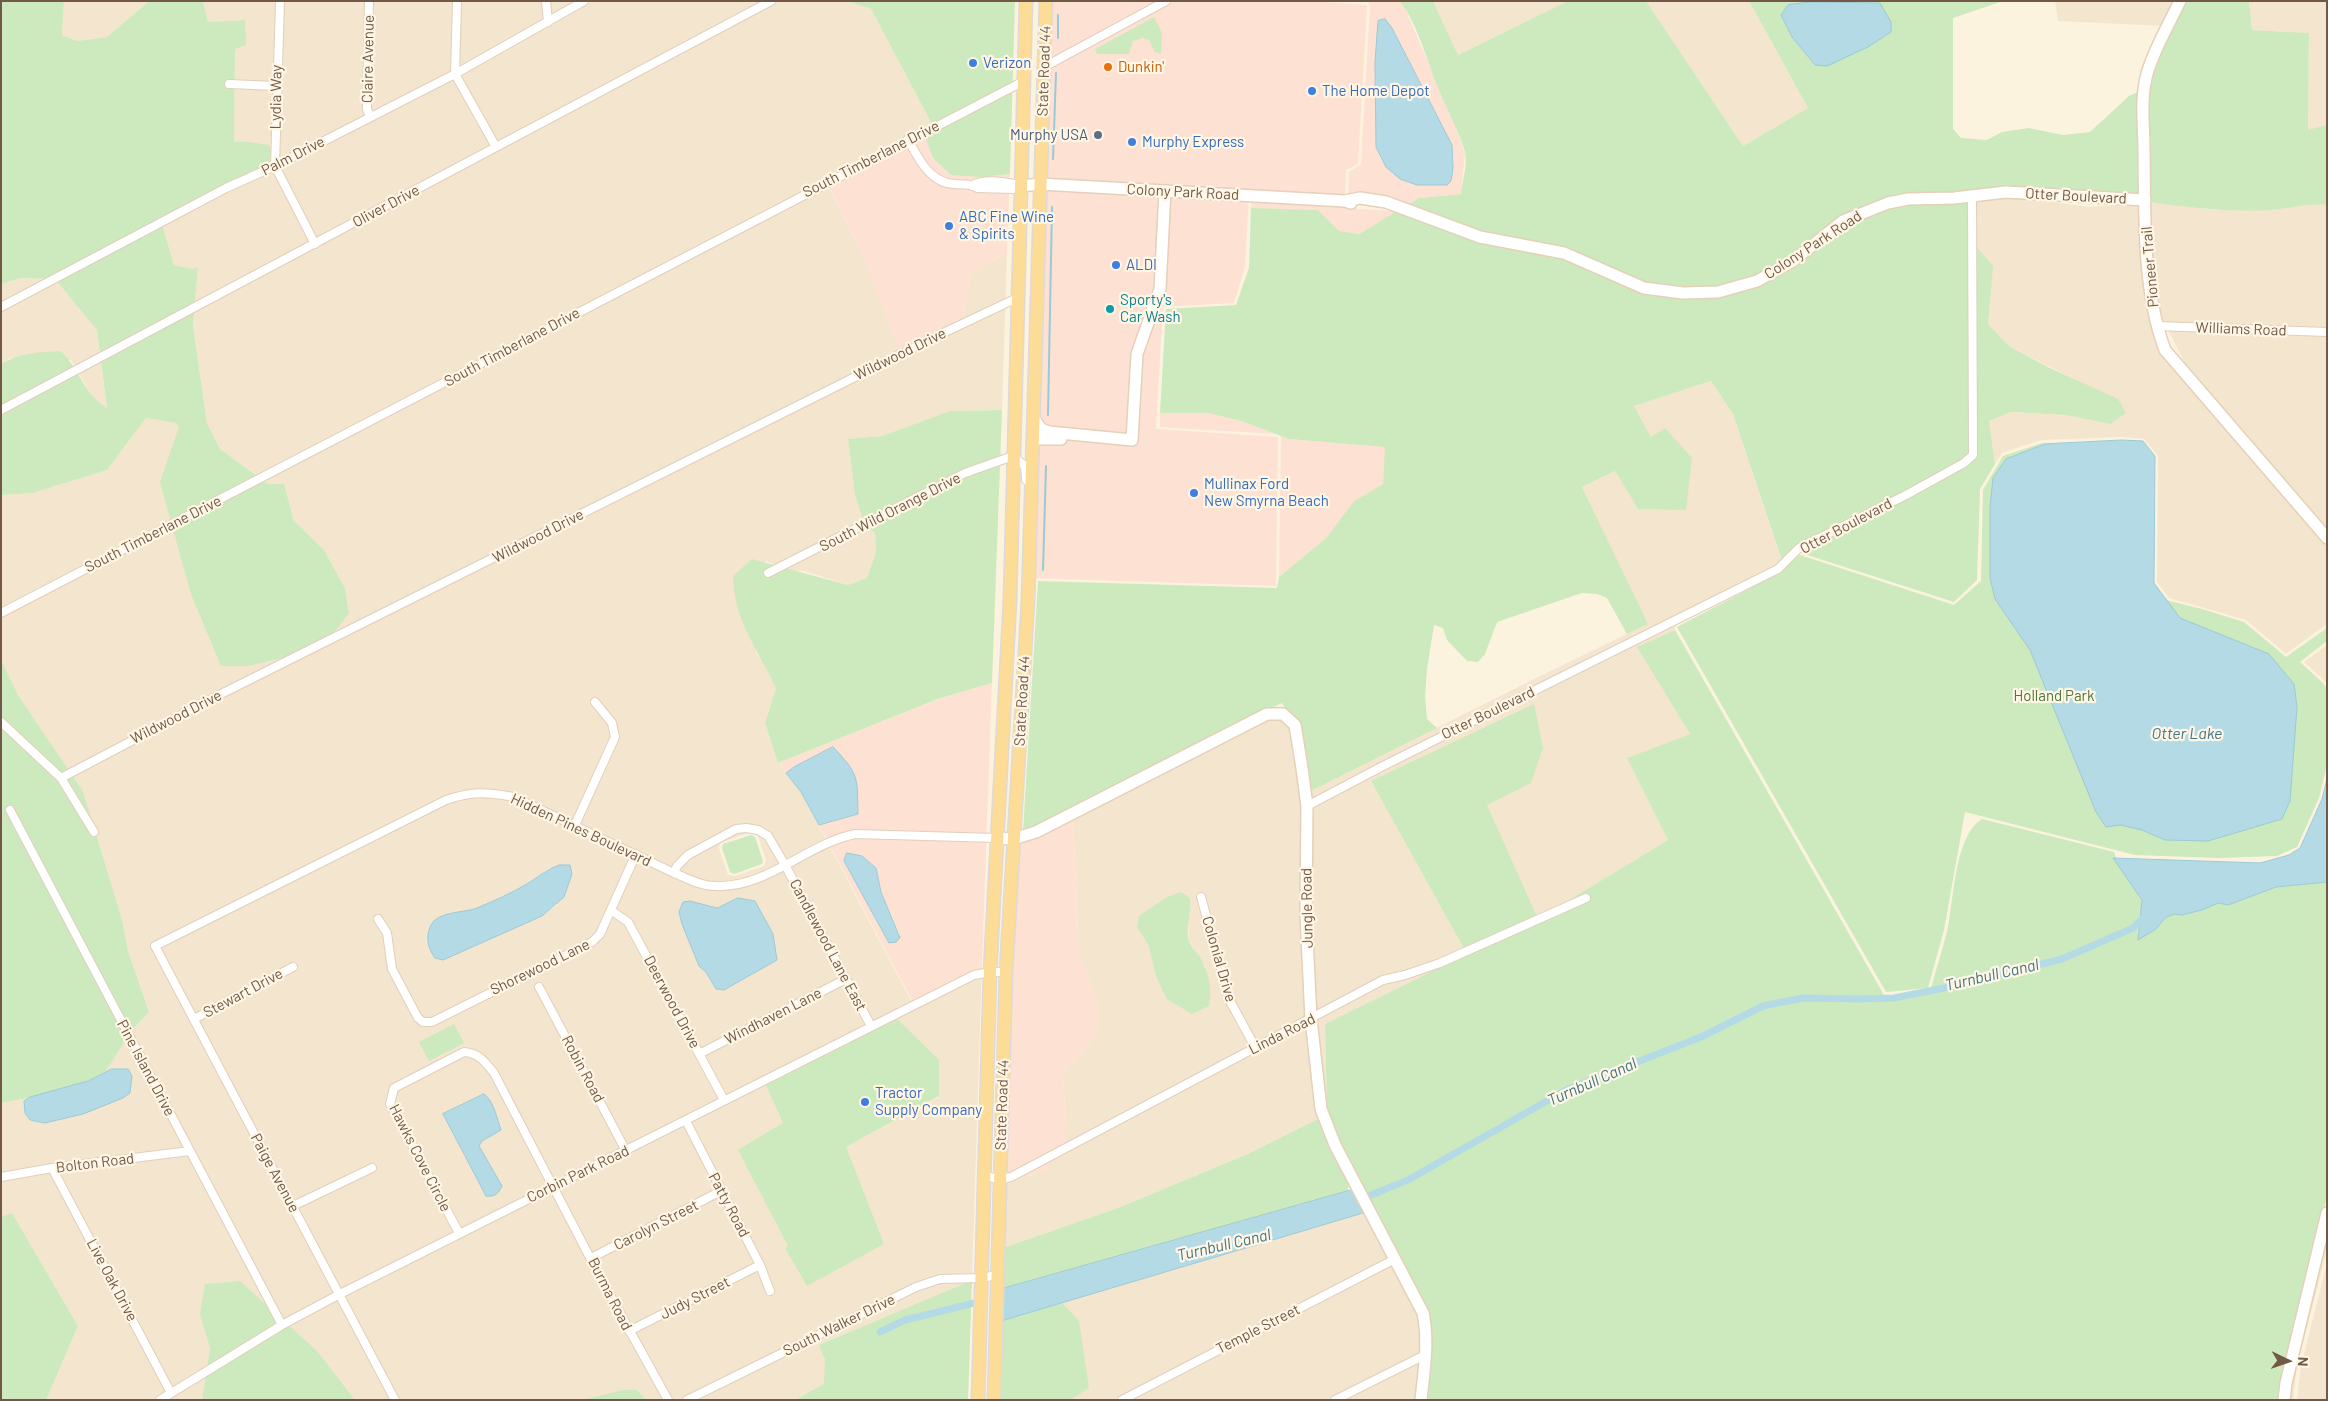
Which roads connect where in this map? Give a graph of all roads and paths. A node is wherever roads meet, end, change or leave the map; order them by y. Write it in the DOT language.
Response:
graph roads {
  1 [pos="280,1"];
  2 [pos="369,1"];
  3 [pos="456,1"];
  4 [pos="546,1"];
  5 [pos="584,1"];
  6 [pos="771,1"];
  7 [pos="1026,1"];
  8 [pos="1046,1"];
  9 [pos="1166,1"];
  10 [pos="2180,1"];
  11 [pos="548,22"];
  12 [pos="1044,67"];
  13 [pos="455,74"];
  14 [pos="1024,81"];
  15 [pos="229,84"];
  16 [pos="276,86"];
  17 [pos="370,117"];
  18 [pos="908,139"];
  19 [pos="496,147"];
  20 [pos="275,166"];
  21 [pos="1040,184"];
  22 [pos="1020,186"];
  23 [pos="1165,191"];
  24 [pos="1972,196"];
  25 [pos="2145,200"];
  26 [pos="315,244"];
  27 [pos="1017,303"];
  28 [pos="1,307"];
  29 [pos="2156,326"];
  30 [pos="2327,332"];
  31 [pos="1,410"];
  32 [pos="1034,419"];
  33 [pos="1103,437"];
  34 [pos="1033,439"];
  35 [pos="1013,456"];
  36 [pos="2327,538"];
  37 [pos="768,573"];
  38 [pos="1028,595"];
  39 [pos="1,613"];
  40 [pos="595,702"];
  41 [pos="1,722"];
  42 [pos="61,778"];
  43 [pos="1307,806"];
  44 [pos="10,810"];
  45 [pos="575,825"];
  46 [pos="94,832"];
  47 [pos="997,838"];
  48 [pos="1013,839"];
  49 [pos="636,854"];
  50 [pos="785,864"];
  51 [pos="674,873"];
  52 [pos="1201,897"];
  53 [pos="1586,898"];
  54 [pos="612,911"];
  55 [pos="378,919"];
  56 [pos="155,946"];
  57 [pos="293,967"];
  58 [pos="990,972"];
  59 [pos="1006,972"];
  60 [pos="846,979"];
  61 [pos="539,986"];
  62 [pos="194,1019"];
  63 [pos="1311,1019"];
  64 [pos="871,1026"];
  65 [pos="1255,1047"];
  66 [pos="699,1054"];
  67 [pos="724,1100"];
  68 [pos="686,1121"];
  69 [pos="190,1151"];
  70 [pos="626,1151"];
  71 [pos="52,1168"];
  72 [pos="372,1168"];
  73 [pos="984,1176"];
  74 [pos="1,1177"];
  75 [pos="1000,1179"];
  76 [pos="554,1187"];
  77 [pos="721,1192"];
  78 [pos="293,1206"];
  79 [pos="2327,1213"];
  80 [pos="459,1233"];
  81 [pos="591,1258"];
  82 [pos="1395,1259"];
  83 [pos="760,1265"];
  84 [pos="997,1275"];
  85 [pos="981,1278"];
  86 [pos="770,1291"];
  87 [pos="340,1294"];
  88 [pos="282,1325"];
  89 [pos="629,1331"];
  90 [pos="1425,1355"];
  91 [pos="171,1393"];
  92 [pos="160,1400"];
  93 [pos="395,1400"];
  94 [pos="668,1400"];
  95 [pos="687,1400"];
  96 [pos="978,1400"];
  97 [pos="994,1400"];
  98 [pos="1122,1400"];
  99 [pos="1335,1400"];
  100 [pos="1421,1400"];
  101 [pos="2284,1400"];
  1 -- 16 [label="street, Lydia Way"];
  2 -- 17 [label="street, Claire Avenue"];
  3 -- 13 [label="street"];
  4 -- 11 [label="street"];
  5 -- 11 [label="street, Palm Drive"];
  6 -- 19 [label="street, Oliver Drive"];
  7 -- 14 [label="main road, State Road 44"];
  8 -- 12 [label="main road, State Road 44"];
  9 -- 12 [label="street"];
  10 -- 25 [label="street, Pioneer Trail"];
  11 -- 13 [label="street, Palm Drive"];
  12 -- 21 [label="main road, State Road 44"];
  13 -- 17 [label="street, Palm Drive"];
  13 -- 19 [label="street"];
  14 -- 18 [label="street, South Timberlane Drive"];
  14 -- 22 [label="main road, State Road 44"];
  15 -- 16 [label="street"];
  16 -- 20 [label="street, Lydia Way"];
  17 -- 20 [label="street, Palm Drive"];
  18 -- 22 [label="street, Colony Park Road"];
  18 -- 39 [label="street, South Timberlane Drive"];
  19 -- 26 [label="street, Oliver Drive"];
  20 -- 26 [label="street, Lydia Way"];
  20 -- 28 [label="street, Palm Drive"];
  21 -- 22 [label="street, Colony Park Road"];
  21 -- 23 [label="street, Colony Park Road"];
  21 -- 32 [label="main road, State Road 44"];
  22 -- 27 [label="main road, State Road 44"];
  23 -- 24 [label="street, Colony Park Road"];
  23 -- 33 [label="street"];
  24 -- 25 [label="street, Otter Boulevard"];
  24 -- 43 [label="street, Otter Boulevard"];
  25 -- 29 [label="street, Pioneer Trail"];
  26 -- 31 [label="street, Oliver Drive"];
  27 -- 34 [label="main road"];
  27 -- 35 [label="main road, State Road 44"];
  27 -- 42 [label="street, Wildwood Drive"];
  29 -- 30 [label="street, Williams Road"];
  29 -- 36 [label="street, Pioneer Trail"];
  32 -- 33 [label="street"];
  32 -- 34 [label="main road, State Road 44"];
  33 -- 34 [label="street"];
  34 -- 38 [label="main road, State Road 44"];
  35 -- 37 [label="street, South Wild Orange Drive"];
  35 -- 38 [label="street"];
  35 -- 47 [label="main road, State Road 44"];
  38 -- 48 [label="main road, State Road 44"];
  40 -- 45 [label="street"];
  41 -- 42 [label="street"];
  42 -- 46 [label="street"];
  43 -- 48 [label="street, Jungle Road"];
  43 -- 63 [label="street, Jungle Road"];
  44 -- 69 [label="street, Pine Island Drive"];
  45 -- 49 [label="street, Hidden Pines Boulevard"];
  45 -- 56 [label="street, Hidden Pines Boulevard"];
  47 -- 48 [label="street, Jungle Road"];
  47 -- 50 [label="street, Hidden Pines Boulevard"];
  47 -- 58 [label="main road, State Road 44"];
  48 -- 59 [label="main road, State Road 44"];
  49 -- 51 [label="street, Hidden Pines Boulevard"];
  49 -- 54 [label="street, Shorewood Lane"];
  50 -- 51 [label="street, Hidden Pines Boulevard"];
  50 -- 51 [label="street, Candlewood Lane East"];
  50 -- 60 [label="street, Candlewood Lane East"];
  52 -- 65 [label="street, Colonial Drive"];
  53 -- 63 [label="street, Linda Road"];
  54 -- 55 [label="street, Shorewood Lane"];
  54 -- 66 [label="street, Deerwood Drive"];
  56 -- 62 [label="street, Paige Avenue"];
  57 -- 62 [label="street, Stewart Drive"];
  58 -- 59 [label="street, Corbin Park Road"];
  58 -- 64 [label="street, Corbin Park Road"];
  58 -- 73 [label="main road, State Road 44"];
  59 -- 75 [label="main road, State Road 44"];
  60 -- 64 [label="street, Candlewood Lane East"];
  60 -- 66 [label="street, Windhaven Lane"];
  61 -- 70 [label="street, Robin Road"];
  62 -- 78 [label="street, Paige Avenue"];
  63 -- 65 [label="street, Linda Road"];
  63 -- 82 [label="street, Jungle Road"];
  64 -- 67 [label="street, Corbin Park Road"];
  65 -- 75 [label="street, Linda Road"];
  66 -- 67 [label="street, Deerwood Drive"];
  67 -- 68 [label="street, Corbin Park Road"];
  68 -- 70 [label="street, Corbin Park Road"];
  68 -- 77 [label="street, Patty Road"];
  69 -- 71 [label="street, Bolton Road"];
  69 -- 88 [label="street, Pine Island Drive"];
  70 -- 76 [label="street, Corbin Park Road"];
  71 -- 74 [label="street, Bolton Road"];
  71 -- 91 [label="street, Live Oak Drive"];
  72 -- 78 [label="street"];
  73 -- 75 [label="street, Linda Road"];
  73 -- 85 [label="main road, State Road 44"];
  75 -- 84 [label="main road, State Road 44"];
  76 -- 80 [label="street, Corbin Park Road"];
  76 -- 80 [label="street, Hawks Cove Circle"];
  76 -- 81 [label="street, Burma Road"];
  77 -- 81 [label="street, Carolyn Street"];
  77 -- 83 [label="street, Patty Road"];
  78 -- 87 [label="street, Paige Avenue"];
  79 -- 101 [label="street"];
  80 -- 87 [label="street, Corbin Park Road"];
  81 -- 89 [label="street, Burma Road"];
  82 -- 90 [label="street, Jungle Road"];
  82 -- 98 [label="street, Temple Street"];
  83 -- 86 [label="street, Patty Road"];
  83 -- 89 [label="street, Judy Street"];
  84 -- 85 [label="street, South Walker Drive"];
  84 -- 97 [label="main road, State Road 44"];
  85 -- 95 [label="street, South Walker Drive"];
  85 -- 96 [label="main road, State Road 44"];
  87 -- 88 [label="street, Corbin Park Road"];
  87 -- 93 [label="street, Paige Avenue"];
  88 -- 91 [label="street, Corbin Park Road"];
  89 -- 94 [label="street, Burma Road"];
  90 -- 99 [label="street"];
  90 -- 100 [label="street, Jungle Road"];
  91 -- 92 [label="street, Corbin Park Road"];
}
